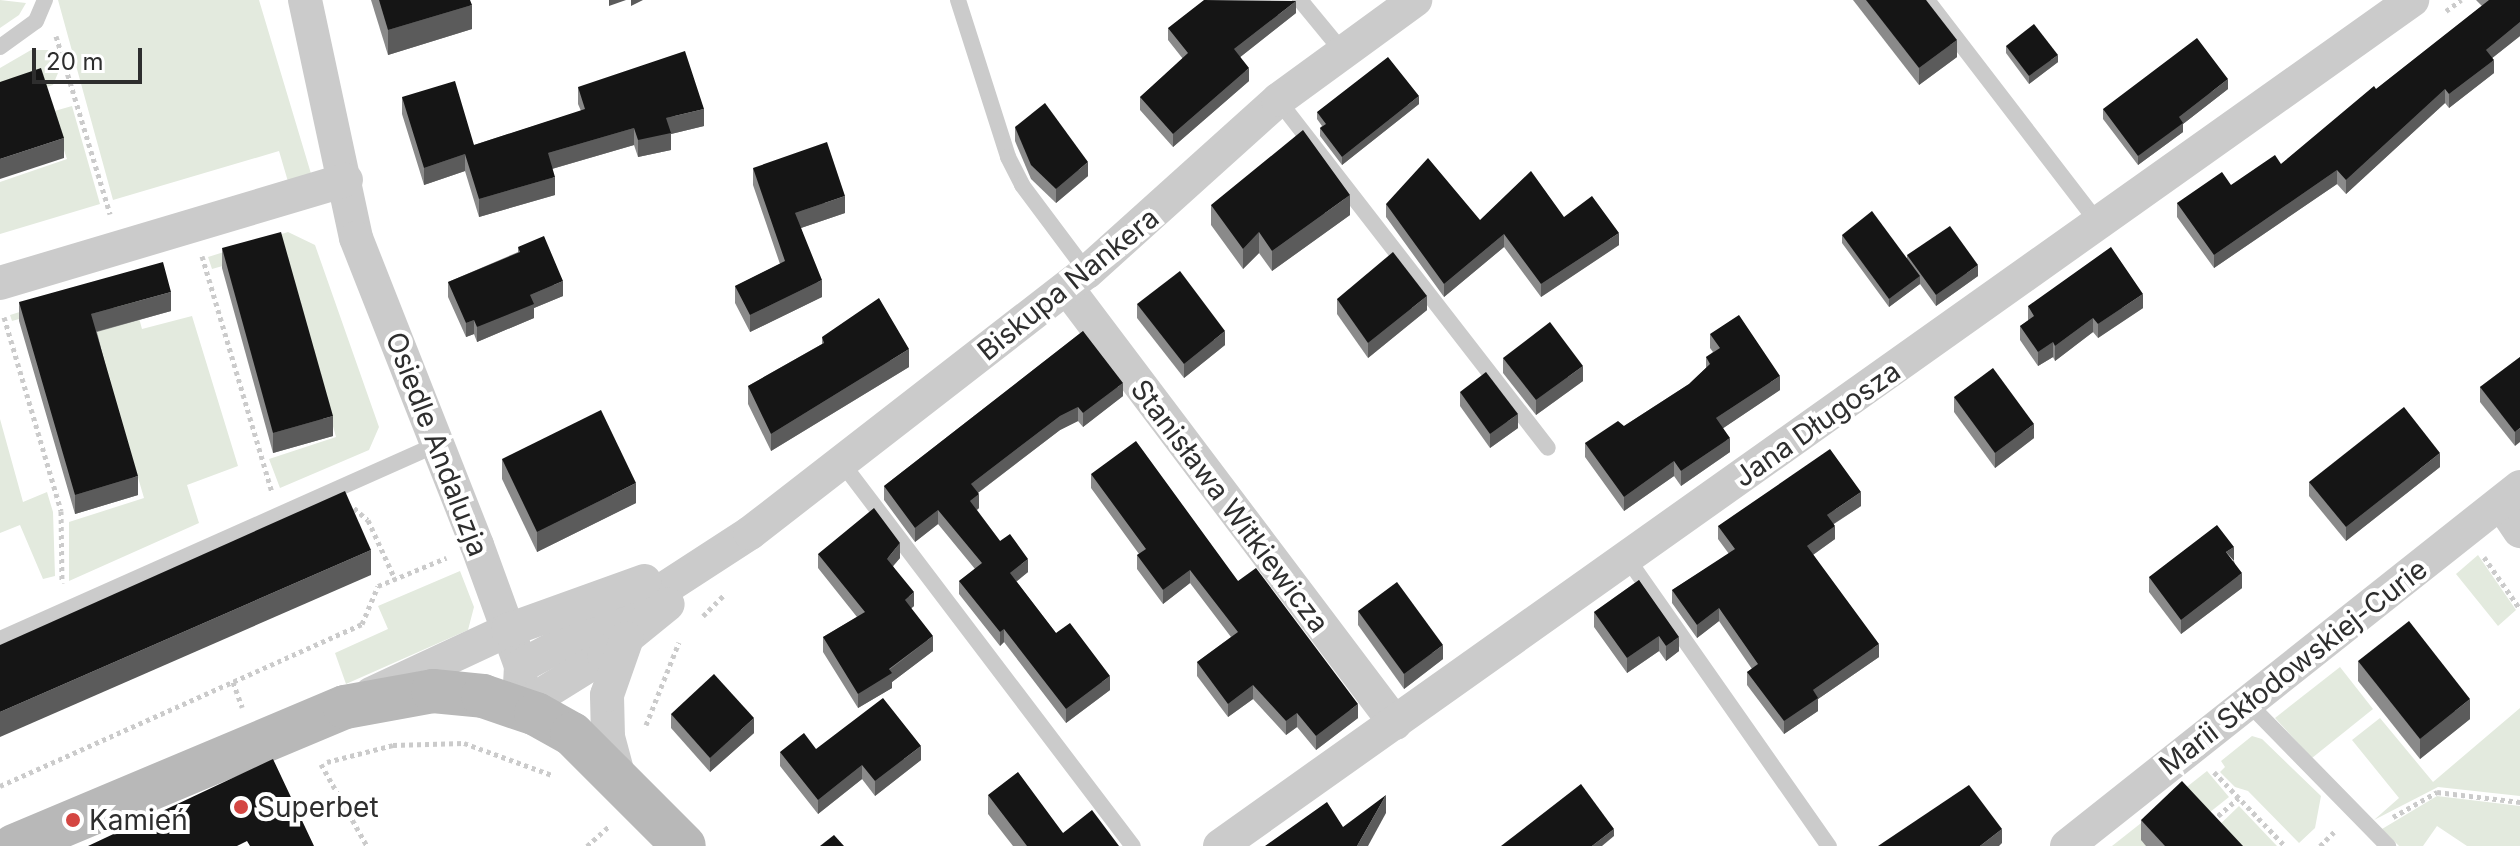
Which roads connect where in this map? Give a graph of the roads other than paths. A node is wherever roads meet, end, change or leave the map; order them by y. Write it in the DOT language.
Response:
graph roads {
  1 [pos="305,0"];
  2 [pos="958,0"];
  3 [pos="1300,0"];
  4 [pos="1415,0"];
  5 [pos="1927,0"];
  6 [pos="2412,0"];
  7 [pos="45,3"];
  8 [pos="0,47"];
  9 [pos="1342,51"];
  10 [pos="1278,100"];
  11 [pos="346,180"];
  12 [pos="2100,225"];
  13 [pos="1077,280"];
  14 [pos="1,296"];
  15 [pos="437,444"];
  16 [pos="1548,448"];
  17 [pos="842,463"];
  18 [pos="2510,495"];
  19 [pos="2520,531"];
  20 [pos="1627,558"];
  21 [pos="704,563"];
  22 [pos="508,630"];
  23 [pos="627,638"];
  24 [pos="0,639"];
  25 [pos="520,687"];
  26 [pos="2247,702"];
  27 [pos="345,707"];
  28 [pos="1395,723"];
  29 [pos="611,796"];
  30 [pos="14,846"];
  31 [pos="684,846"];
  32 [pos="1133,846"];
  33 [pos="1220,846"];
  34 [pos="1829,846"];
  35 [pos="2067,846"];
  36 [pos="2388,846"];
  1 -- 11 [label="street, Osiedle Andaluzja"];
  2 -- 13 [label="lane"];
  3 -- 9 [label="lane"];
  4 -- 9 [label="street, Biskupa Nankera"];
  5 -- 12 [label="lane"];
  6 -- 12 [label="street, Jana Długosza"];
  7 -- 8 [label="lane"];
  9 -- 10 [label="street, Biskupa Nankera"];
  10 -- 13 [label="street, Biskupa Nankera"];
  10 -- 16 [label="lane"];
  11 -- 14 [label="street"];
  11 -- 15 [label="street, Osiedle Andaluzja"];
  12 -- 20 [label="street, Jana Długosza"];
  13 -- 17 [label="street, Biskupa Nankera"];
  13 -- 28 [label="street, Stanisława Witkiewicza"];
  15 -- 22 [label="street, Osiedle Andaluzja"];
  15 -- 24 [label="lane"];
  17 -- 21 [label="street, Biskupa Nankera"];
  17 -- 32 [label="lane"];
  18 -- 19 [label="street"];
  18 -- 26 [label="street, Marii Skłodowskiej-Curie"];
  20 -- 28 [label="street, Jana Długosza"];
  20 -- 34 [label="lane"];
  21 -- 22 [label="street, Biskupa Nankera"];
  21 -- 23 [label="street, Biskupa Nankera"];
  21 -- 25 [label="street, Biskupa Nankera"];
  22 -- 25 [label="street, Osiedle Andaluzja"];
  22 -- 27 [label="street, Biskupa Nankera"];
  23 -- 25 [label="street, Biskupa Nankera"];
  23 -- 29 [label="street, Biskupa Nankera"];
  25 -- 27 [label="street"];
  25 -- 29 [label="street"];
  26 -- 35 [label="street, Marii Skłodowskiej-Curie"];
  26 -- 36 [label="lane"];
  27 -- 30 [label="street"];
  28 -- 33 [label="street, Jana Długosza"];
  29 -- 31 [label="street"];
}
